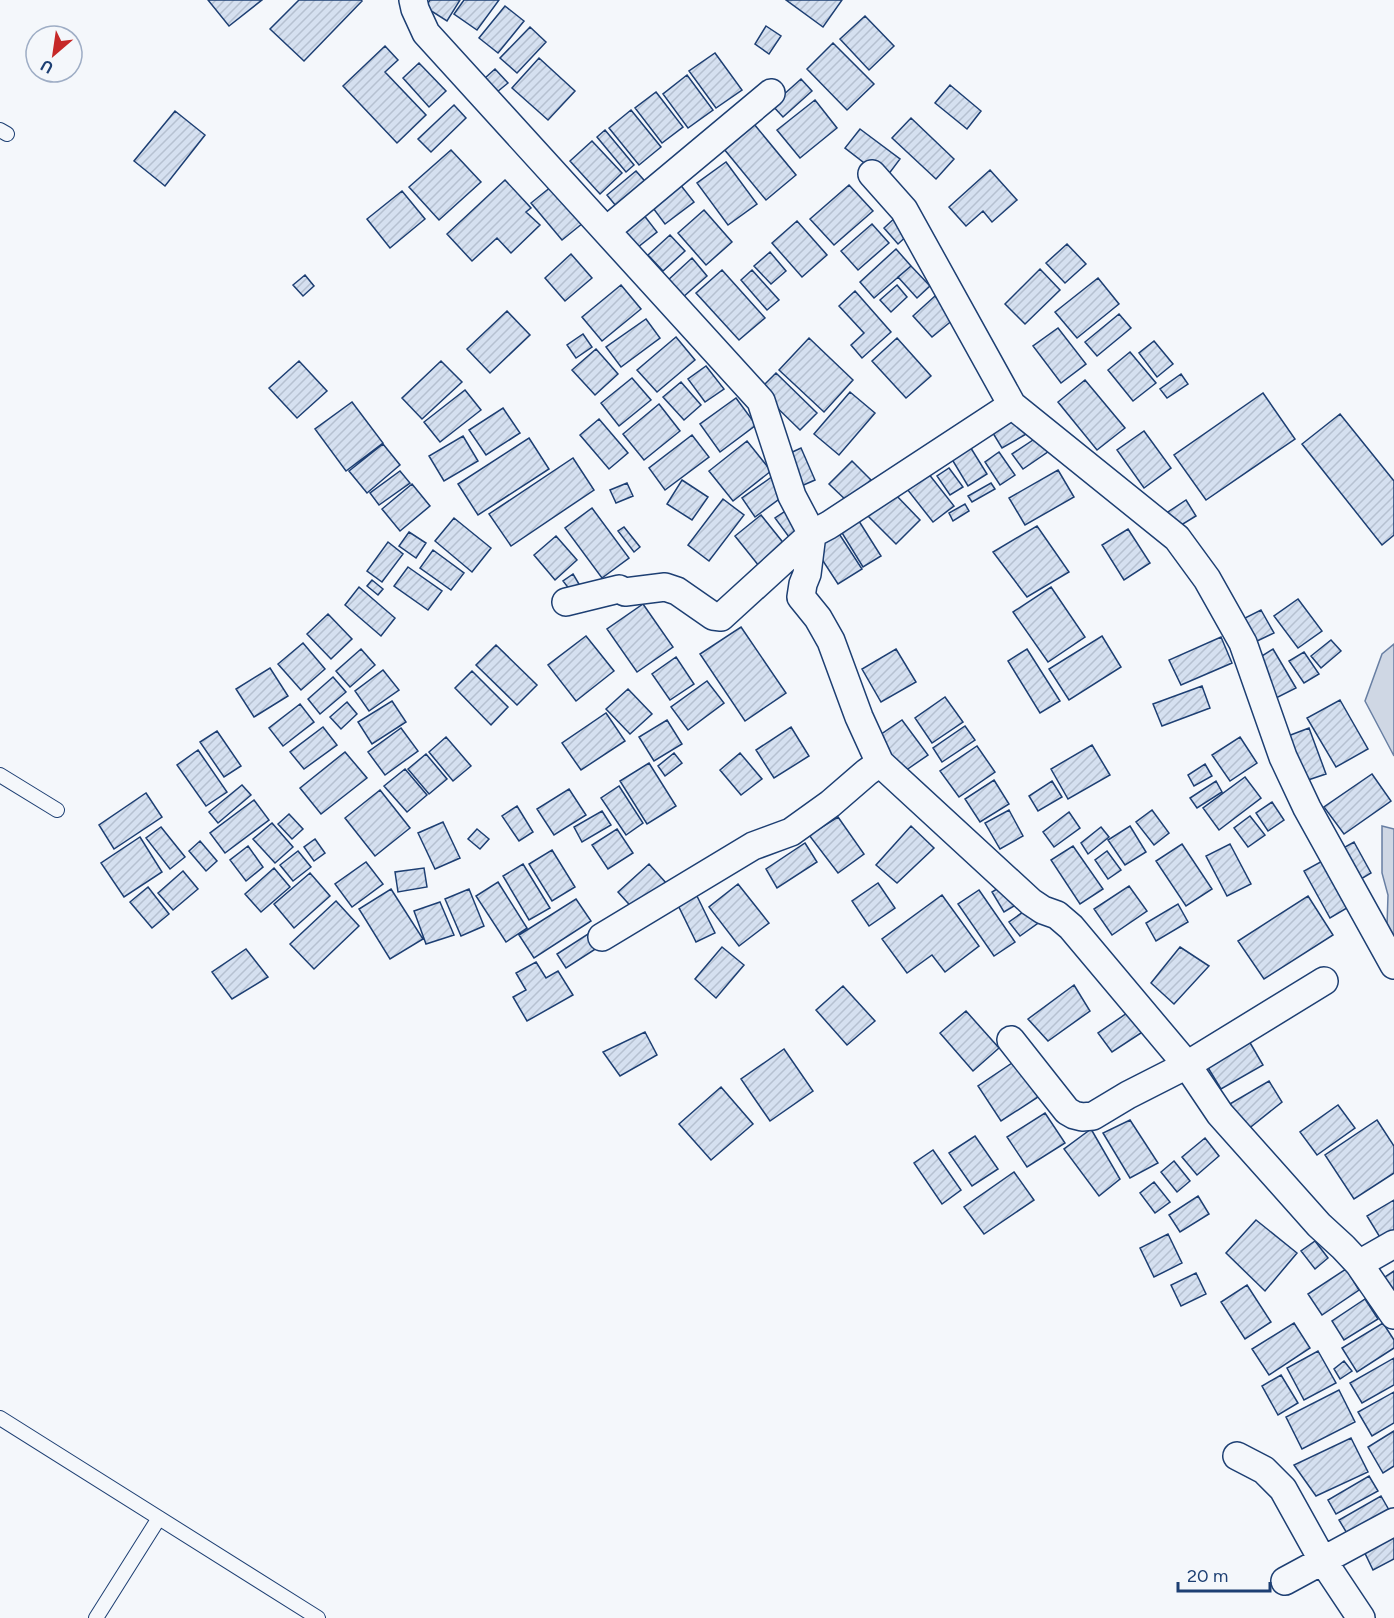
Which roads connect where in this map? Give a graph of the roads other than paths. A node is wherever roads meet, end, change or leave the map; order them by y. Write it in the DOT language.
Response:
graph roads {
  1 [pos="413,0"];
  2 [pos="771,93"];
  3 [pos="872,174"];
  4 [pos="607,230"];
  5 [pos="1012,405"];
  6 [pos="812,534"];
  7 [pos="566,602"];
  8 [pos="880,763"];
  9 [pos="0,775"];
  10 [pos="57,810"];
  11 [pos="602,937"];
  12 [pos="1394,965"];
  13 [pos="1324,981"];
  14 [pos="1011,1040"];
  15 [pos="1187,1065"];
  16 [pos="1394,1244"];
  17 [pos="1359,1264"];
  18 [pos="1394,1316"];
  19 [pos="0,1418"];
  20 [pos="1238,1456"];
  21 [pos="159,1518"];
  22 [pos="1394,1522"];
  23 [pos="1323,1561"];
  24 [pos="1285,1581"];
  25 [pos="96,1618"];
  26 [pos="318,1618"];
  27 [pos="1361,1618"];
  1 -- 4 [label="street"];
  2 -- 4 [label="street"];
  3 -- 5 [label="street"];
  4 -- 6 [label="street"];
  5 -- 6 [label="street"];
  5 -- 12 [label="street"];
  6 -- 7 [label="street"];
  6 -- 8 [label="street"];
  8 -- 11 [label="street"];
  8 -- 15 [label="street"];
  9 -- 10 [label="lane"];
  13 -- 15 [label="street"];
  14 -- 15 [label="street"];
  15 -- 17 [label="street"];
  16 -- 17 [label="street"];
  17 -- 18 [label="street"];
  19 -- 21 [label="lane"];
  20 -- 23 [label="street"];
  21 -- 25 [label="lane"];
  21 -- 26 [label="lane"];
  22 -- 23 [label="street"];
  23 -- 24 [label="street"];
  23 -- 27 [label="street"];
}
